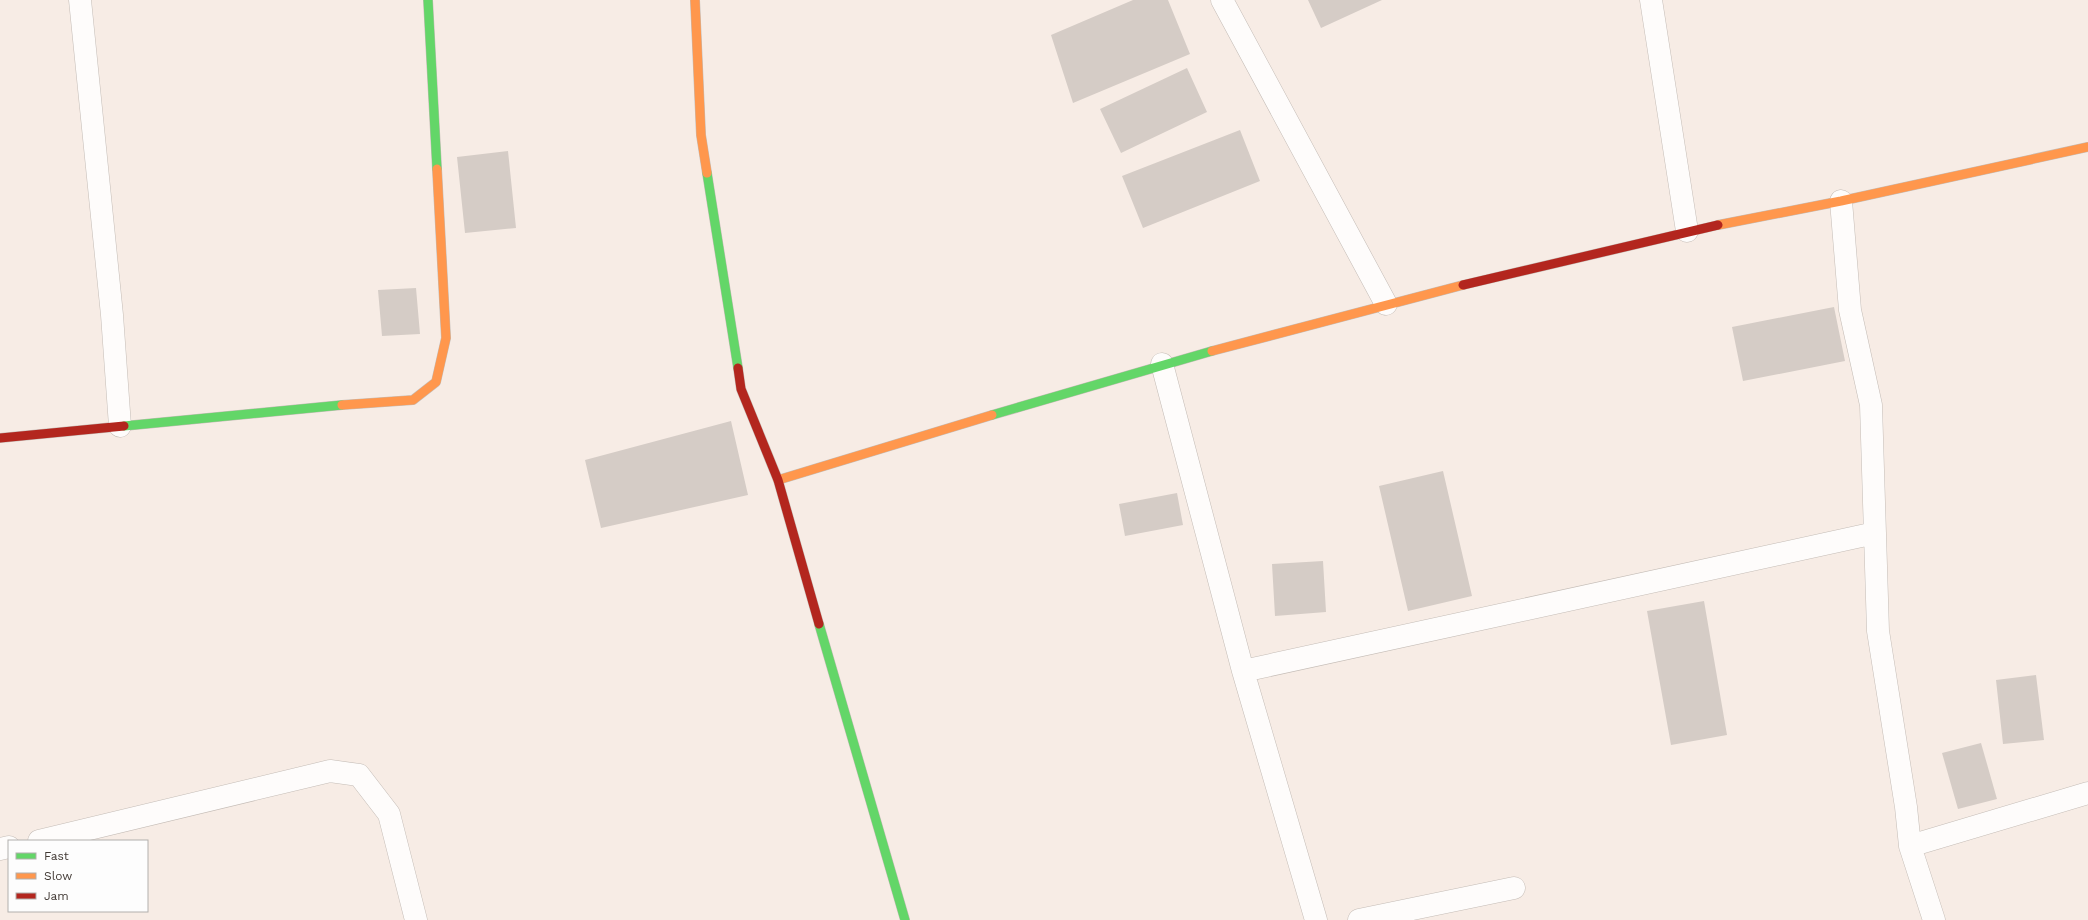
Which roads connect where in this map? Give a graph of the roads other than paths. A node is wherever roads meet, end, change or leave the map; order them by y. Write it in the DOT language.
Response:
graph roads {
  1 [pos="80,0"];
  2 [pos="428,0"];
  3 [pos="695,0"];
  4 [pos="1222,0"];
  5 [pos="1651,0"];
  6 [pos="2088,147"];
  7 [pos="1841,200"];
  8 [pos="1687,231"];
  9 [pos="1386,304"];
  10 [pos="1162,364"];
  11 [pos="120,426"];
  12 [pos="0,438"];
  13 [pos="778,480"];
  14 [pos="1875,534"];
  15 [pos="1243,671"];
  16 [pos="2088,794"];
  17 [pos="43,840"];
  18 [pos="1910,846"];
  19 [pos="1514,888"];
  20 [pos="416,920"];
  21 [pos="905,920"];
  22 [pos="1316,920"];
  23 [pos="1359,920"];
  24 [pos="1934,920"];
  1 -- 11 [label="street"];
  2 -- 11 [label="street"];
  3 -- 13 [label="street"];
  4 -- 9 [label="street"];
  5 -- 8 [label="street"];
  6 -- 7 [label="street"];
  7 -- 8 [label="street"];
  7 -- 14 [label="street"];
  8 -- 9 [label="street"];
  9 -- 10 [label="street"];
  10 -- 13 [label="street"];
  10 -- 15 [label="street"];
  11 -- 12 [label="street"];
  13 -- 21 [label="street"];
  14 -- 15 [label="street"];
  14 -- 18 [label="street"];
  15 -- 22 [label="street"];
  16 -- 18 [label="street"];
  17 -- 20 [label="street"];
  18 -- 24 [label="street"];
  19 -- 23 [label="street"];
}
